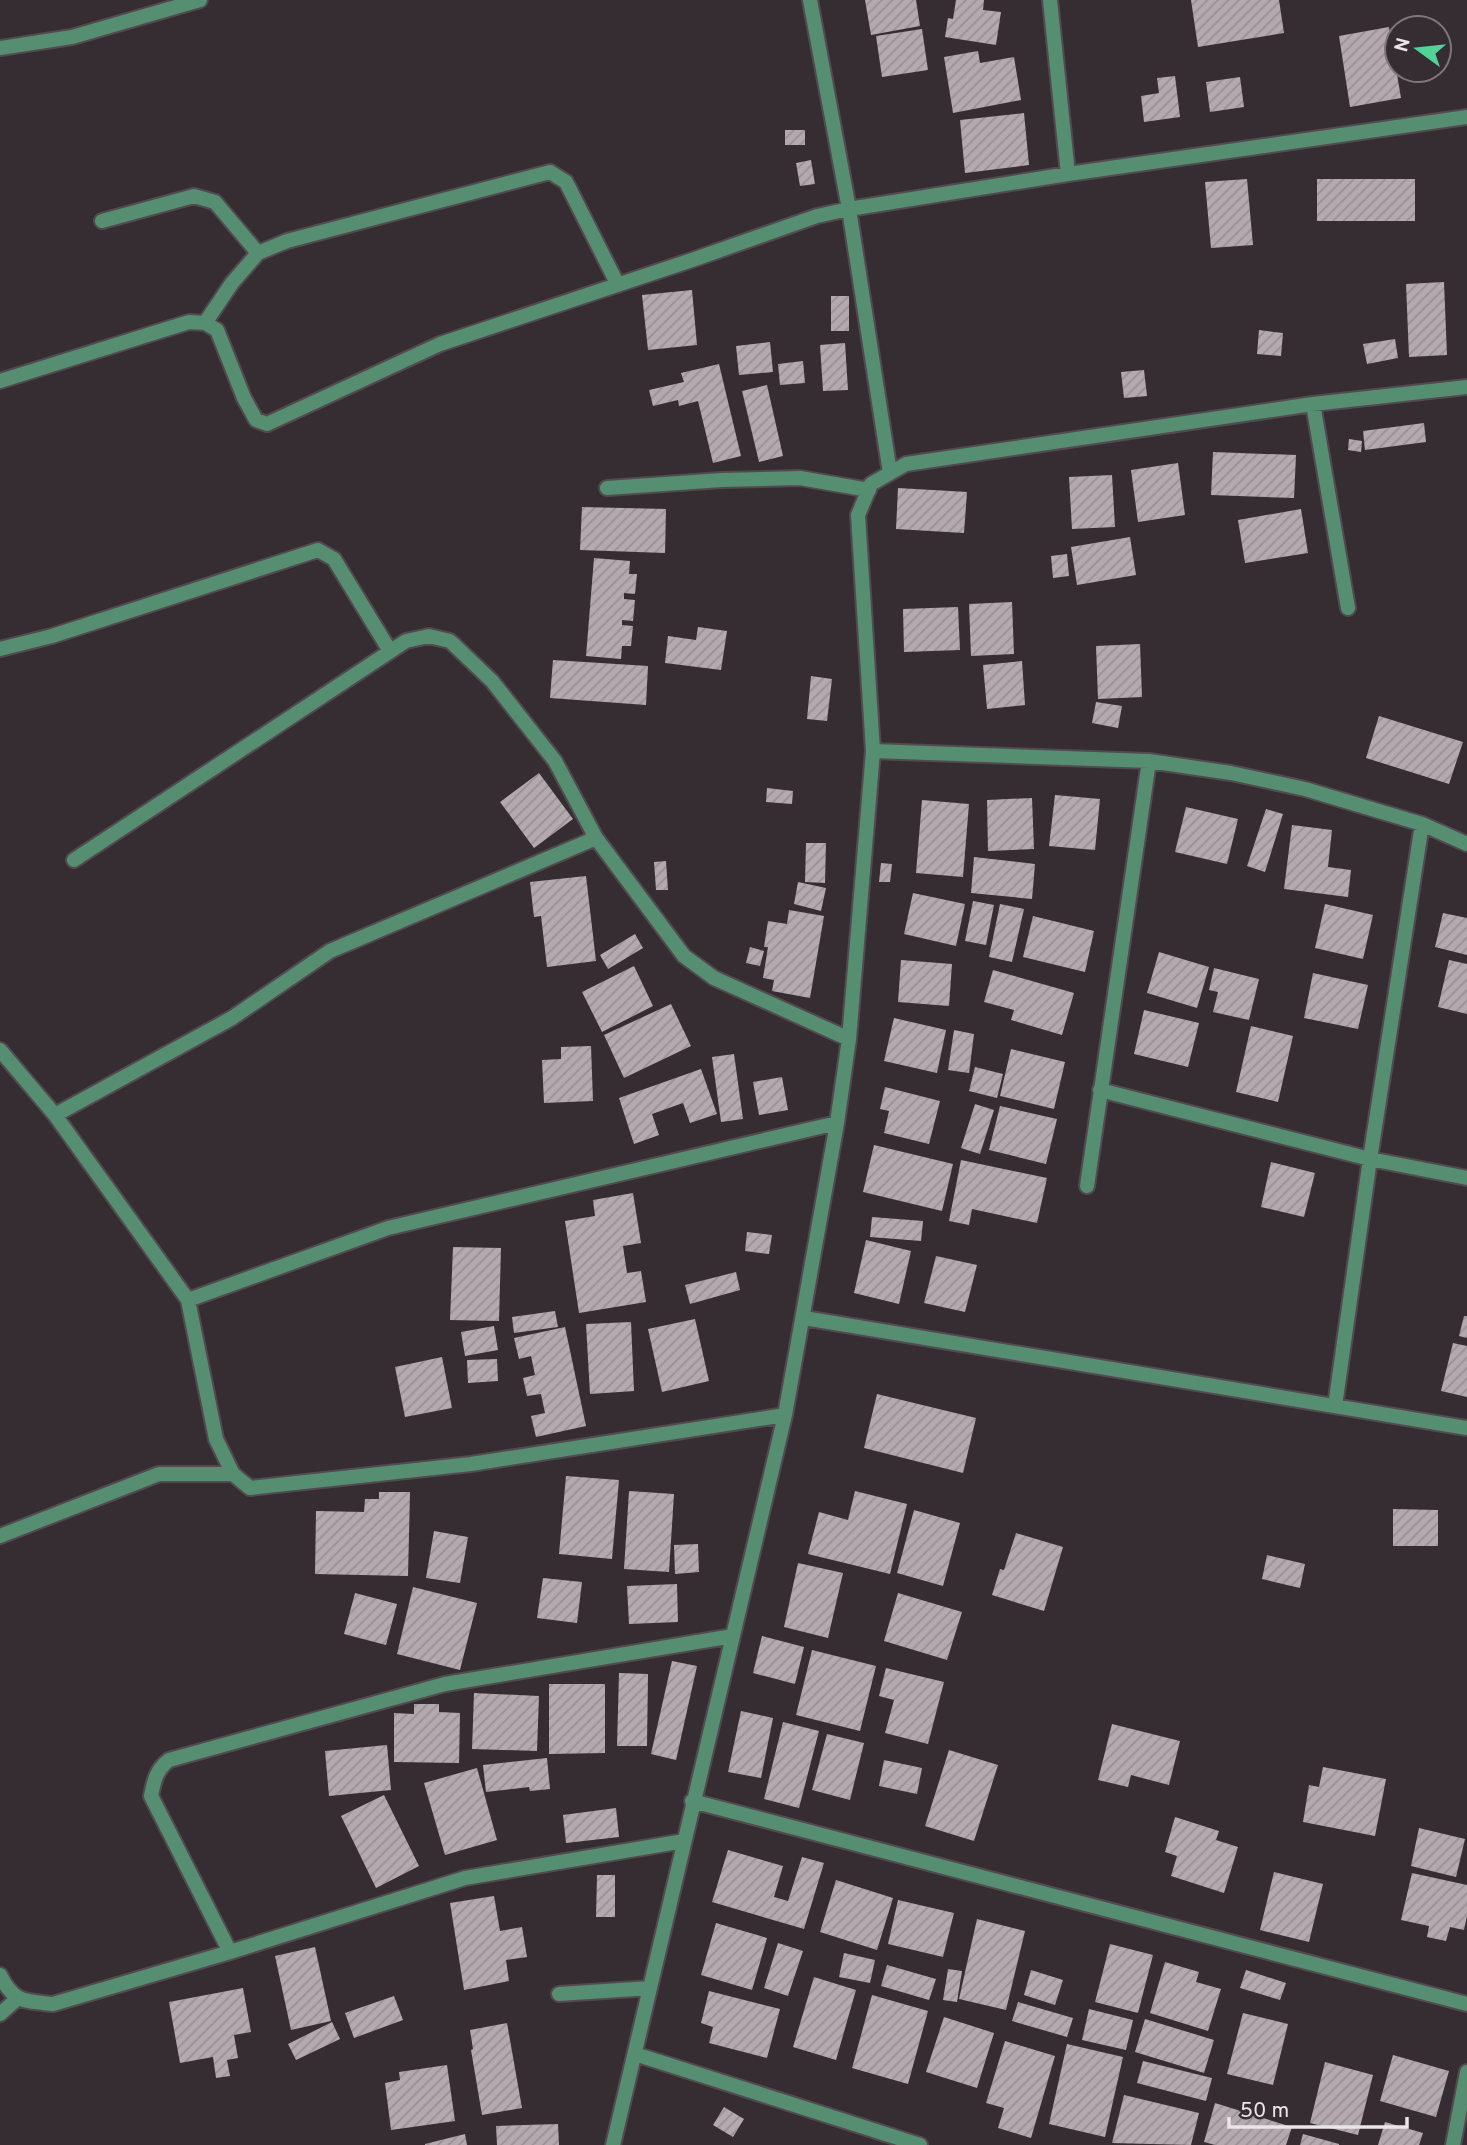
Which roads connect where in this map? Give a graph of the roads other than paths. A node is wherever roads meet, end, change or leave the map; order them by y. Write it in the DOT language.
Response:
graph roads {
  1 [pos="200,0"];
  2 [pos="810,0"];
  3 [pos="1050,0"];
  4 [pos="0,48"];
  5 [pos="1467,117"];
  6 [pos="1068,174"];
  7 [pos="849,209"];
  8 [pos="102,221"];
  9 [pos="258,253"];
  10 [pos="618,285"];
  11 [pos="205,323"];
  12 [pos="0,382"];
  13 [pos="1467,387"];
  14 [pos="1313,404"];
  15 [pos="890,473"];
  16 [pos="607,488"];
  17 [pos="869,490"];
  18 [pos="1348,608"];
  19 [pos="0,649"];
  20 [pos="390,651"];
  21 [pos="873,751"];
  22 [pos="1149,761"];
  23 [pos="1422,824"];
  24 [pos="596,838"];
  25 [pos="1467,844"];
  26 [pos="74,860"];
  27 [pos="849,1039"];
  28 [pos="0,1049"];
  29 [pos="1100,1090"];
  30 [pos="55,1115"];
  31 [pos="837,1123"];
  32 [pos="1370,1159"];
  33 [pos="1467,1178"];
  34 [pos="1087,1186"];
  35 [pos="188,1300"];
  36 [pos="804,1318"];
  37 [pos="1335,1406"];
  38 [pos="785,1415"];
  39 [pos="1467,1428"];
  40 [pos="233,1474"];
  41 [pos="0,1536"];
  42 [pos="733,1636"];
  43 [pos="692,1801"];
  44 [pos="684,1841"];
  45 [pos="230,1952"];
  46 [pos="0,1975"];
  47 [pos="650,1988"];
  48 [pos="559,1994"];
  49 [pos="18,1998"];
  50 [pos="1467,2004"];
  51 [pos="0,2014"];
  52 [pos="635,2054"];
  53 [pos="1467,2072"];
  54 [pos="612,2145"];
  55 [pos="920,2145"];
  56 [pos="1452,2145"];
  1 -- 4 [label="street"];
  2 -- 7 [label="street"];
  3 -- 6 [label="street"];
  5 -- 6 [label="street"];
  6 -- 7 [label="street"];
  7 -- 10 [label="street"];
  7 -- 15 [label="street"];
  8 -- 9 [label="street"];
  9 -- 10 [label="street"];
  9 -- 11 [label="street"];
  10 -- 11 [label="street"];
  11 -- 12 [label="street"];
  13 -- 14 [label="street"];
  14 -- 15 [label="street"];
  14 -- 18 [label="street"];
  15 -- 17 [label="street"];
  16 -- 17 [label="street"];
  17 -- 21 [label="street"];
  19 -- 20 [label="street"];
  20 -- 24 [label="street"];
  20 -- 26 [label="street"];
  21 -- 22 [label="street"];
  21 -- 27 [label="street"];
  22 -- 23 [label="street"];
  22 -- 29 [label="street"];
  23 -- 25 [label="street"];
  23 -- 32 [label="street"];
  24 -- 27 [label="street"];
  24 -- 30 [label="street"];
  27 -- 31 [label="street"];
  28 -- 30 [label="street"];
  29 -- 32 [label="street"];
  29 -- 34 [label="street"];
  30 -- 35 [label="street"];
  31 -- 35 [label="street"];
  31 -- 36 [label="street"];
  32 -- 33 [label="street"];
  32 -- 37 [label="street"];
  35 -- 40 [label="street"];
  36 -- 37 [label="street"];
  36 -- 38 [label="street"];
  37 -- 39 [label="street"];
  38 -- 40 [label="street"];
  38 -- 42 [label="street"];
  40 -- 41 [label="street"];
  42 -- 43 [label="street"];
  42 -- 45 [label="street"];
  43 -- 44 [label="street"];
  43 -- 50 [label="street"];
  44 -- 45 [label="street"];
  44 -- 47 [label="street"];
  45 -- 49 [label="street"];
  46 -- 49 [label="street"];
  47 -- 48 [label="street"];
  47 -- 52 [label="street"];
  49 -- 51 [label="street"];
  52 -- 54 [label="street"];
  52 -- 55 [label="street"];
  53 -- 56 [label="street"];
}
